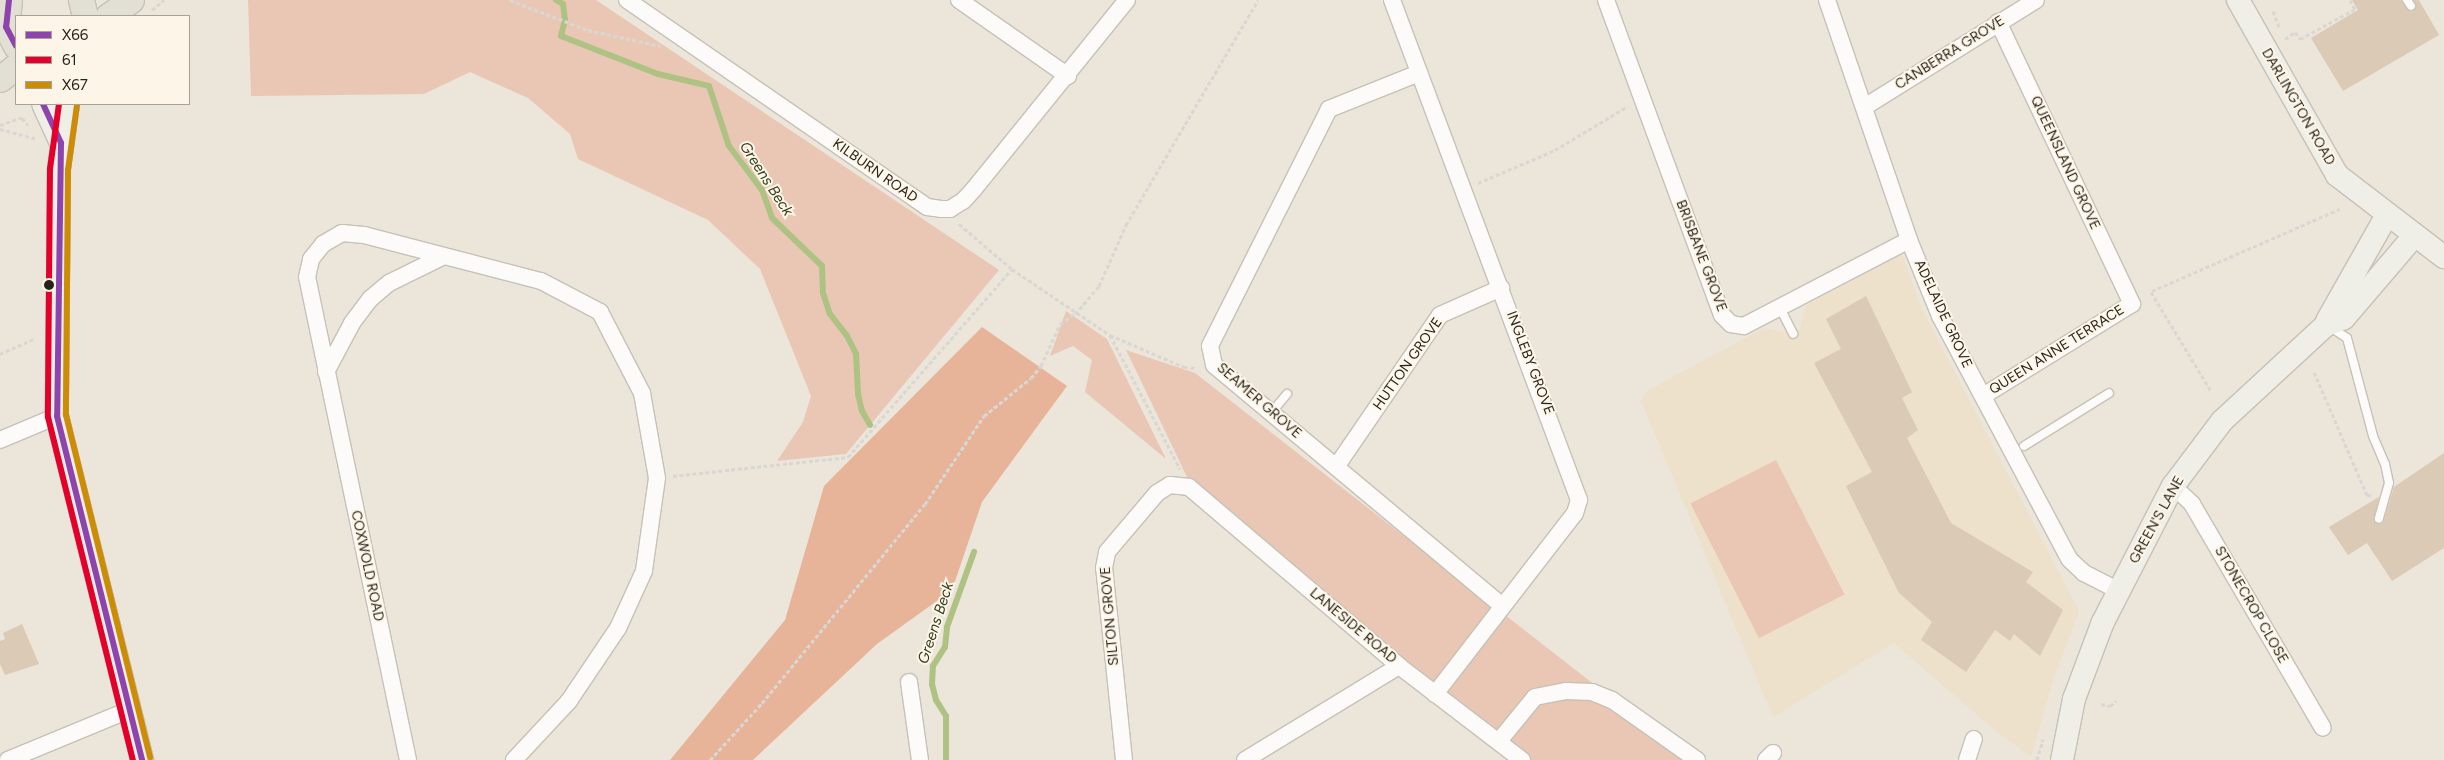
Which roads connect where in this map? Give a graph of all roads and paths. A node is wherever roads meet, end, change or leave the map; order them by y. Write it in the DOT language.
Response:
graph roads {
  1 [pos="81,0"];
  2 [pos="131,0"];
  3 [pos="164,0"];
  4 [pos="510,0"];
  5 [pos="627,0"];
  6 [pos="959,0"];
  7 [pos="1127,0"];
  8 [pos="1258,0"];
  9 [pos="1392,0"];
  10 [pos="1606,0"];
  11 [pos="1827,0"];
  12 [pos="2036,0"];
  13 [pos="2238,0"];
  14 [pos="2350,0"];
  15 [pos="6,6"];
  16 [pos="2273,11"];
  17 [pos="85,15"];
  18 [pos="109,15"];
  19 [pos="145,15"];
  20 [pos="1998,22"];
  21 [pos="15,44"];
  22 [pos="663,47"];
  23 [pos="15,67"];
  24 [pos="1419,73"];
  25 [pos="1068,76"];
  26 [pos="0,79"];
  27 [pos="1642,98"];
  28 [pos="68,105"];
  29 [pos="1866,106"];
  30 [pos="36,108"];
  31 [pos="0,125"];
  32 [pos="0,129"];
  33 [pos="51,142"];
  34 [pos="1464,188"];
  35 [pos="941,209"];
  36 [pos="2340,209"];
  37 [pos="2387,216"];
  38 [pos="2415,235"];
  39 [pos="1909,240"];
  40 [pos="442,257"];
  41 [pos="2444,257"];
  42 [pos="1012,269"];
  43 [pos="1502,288"];
  44 [pos="2152,292"];
  45 [pos="2132,304"];
  46 [pos="1780,308"];
  47 [pos="1075,314"];
  48 [pos="2326,325"];
  49 [pos="1793,334"];
  50 [pos="1110,335"];
  51 [pos="36,338"];
  52 [pos="0,354"];
  53 [pos="1214,365"];
  54 [pos="326,372"];
  55 [pos="2314,372"];
  56 [pos="2211,391"];
  57 [pos="2109,393"];
  58 [pos="1287,394"];
  59 [pos="1983,396"];
  60 [pos="1271,413"];
  61 [pos="57,416"];
  62 [pos="0,440"];
  63 [pos="2024,446"];
  64 [pos="1336,467"];
  65 [pos="657,478"];
  66 [pos="2173,486"];
  67 [pos="1189,487"];
  68 [pos="2386,495"];
  69 [pos="2379,519"];
  70 [pos="2119,591"];
  71 [pos="1502,606"];
  72 [pos="1399,666"];
  73 [pos="909,682"];
  74 [pos="1435,694"];
  75 [pos="2116,701"];
  76 [pos="2101,704"];
  77 [pos="131,709"];
  78 [pos="2323,728"];
  79 [pos="1974,738"];
  80 [pos="1498,742"];
  81 [pos="8,760"];
  82 [pos="142,760"];
  83 [pos="408,760"];
  84 [pos="514,760"];
  85 [pos="710,760"];
  86 [pos="920,760"];
  87 [pos="1124,760"];
  88 [pos="1245,760"];
  89 [pos="1522,760"];
  90 [pos="1697,760"];
  91 [pos="1968,760"];
  92 [pos="2062,760"];
  1 -- 17 [label="main road"];
  2 -- 18 [label="main road"];
  3 -- 19 [label="path"];
  4 -- 22 [label="path"];
  5 -- 35 [label="street, KILBURN ROAD"];
  6 -- 25 [label="street"];
  7 -- 25 [label="street"];
  8 -- 47 [label="path"];
  9 -- 24 [label="street, INGLEBY GROVE"];
  10 -- 27 [label="street, BRISBANE GROVE"];
  11 -- 29 [label="street, ADELAIDE GROVE"];
  12 -- 20 [label="street, CANBERRA GROVE"];
  13 -- 37 [label="street, DARLINGTON ROAD"];
  14 -- 16 [label="path"];
  15 -- 21 [label="main road"];
  20 -- 29 [label="street, CANBERRA GROVE"];
  20 -- 45 [label="street, QUEENSLAND GROVE"];
  23 -- 26 [label="main road"];
  24 -- 34 [label="street, INGLEBY GROVE"];
  24 -- 53 [label="street, SEAMER GROVE"];
  25 -- 35 [label="street"];
  27 -- 34 [label="path"];
  27 -- 46 [label="street, BRISBANE GROVE"];
  28 -- 33 [label="street"];
  29 -- 39 [label="street, ADELAIDE GROVE"];
  30 -- 31 [label="path"];
  30 -- 33 [label="street"];
  32 -- 33 [label="path"];
  33 -- 61 [label="street"];
  34 -- 43 [label="street, INGLEBY GROVE"];
  35 -- 42 [label="path"];
  36 -- 44 [label="path"];
  37 -- 38 [label="street, DARLINGTON ROAD"];
  37 -- 48 [label="street, GREEN'S LANE"];
  38 -- 41 [label="street, DARLINGTON ROAD"];
  38 -- 48 [label="street, GREEN'S LANE"];
  39 -- 46 [label="street, BRISBANE GROVE"];
  39 -- 59 [label="street, ADELAIDE GROVE"];
  40 -- 54 [label="street"];
  40 -- 54 [label="street, COXWOLD ROAD"];
  40 -- 65 [label="street, COXWOLD ROAD"];
  42 -- 47 [label="path"];
  42 -- 65 [label="path"];
  43 -- 64 [label="street, HUTTON GROVE"];
  43 -- 71 [label="street, INGLEBY GROVE"];
  44 -- 45 [label="path"];
  44 -- 56 [label="path"];
  45 -- 59 [label="street, QUEEN ANNE TERRACE"];
  46 -- 49 [label="lane"];
  47 -- 50 [label="path"];
  47 -- 85 [label="path"];
  48 -- 66 [label="street, GREEN'S LANE"];
  48 -- 68 [label="lane"];
  50 -- 53 [label="path"];
  50 -- 67 [label="path"];
  51 -- 52 [label="path"];
  53 -- 60 [label="street, SEAMER GROVE"];
  54 -- 83 [label="street, COXWOLD ROAD"];
  55 -- 68 [label="path"];
  57 -- 63 [label="lane"];
  58 -- 60 [label="lane"];
  59 -- 70 [label="street, ADELAIDE GROVE"];
  60 -- 64 [label="street, SEAMER GROVE"];
  61 -- 62 [label="street"];
  61 -- 77 [label="street"];
  64 -- 71 [label="street, SEAMER GROVE"];
  65 -- 84 [label="street, COXWOLD ROAD"];
  66 -- 70 [label="street, GREEN'S LANE"];
  66 -- 78 [label="street, STONECROP CLOSE"];
  67 -- 72 [label="street, LANESIDE ROAD"];
  67 -- 87 [label="street, SILTON GROVE"];
  68 -- 69 [label="lane"];
  70 -- 92 [label="street, GREEN'S LANE"];
  71 -- 74 [label="street, INGLEBY GROVE"];
  72 -- 74 [label="street, LANESIDE ROAD"];
  72 -- 88 [label="street"];
  73 -- 86 [label="street"];
  74 -- 80 [label="street, LANESIDE ROAD"];
  75 -- 76 [label="path"];
  77 -- 81 [label="street"];
  77 -- 82 [label="street"];
  79 -- 91 [label="street"];
  80 -- 89 [label="street, LANESIDE ROAD"];
  80 -- 90 [label="street"];
}
